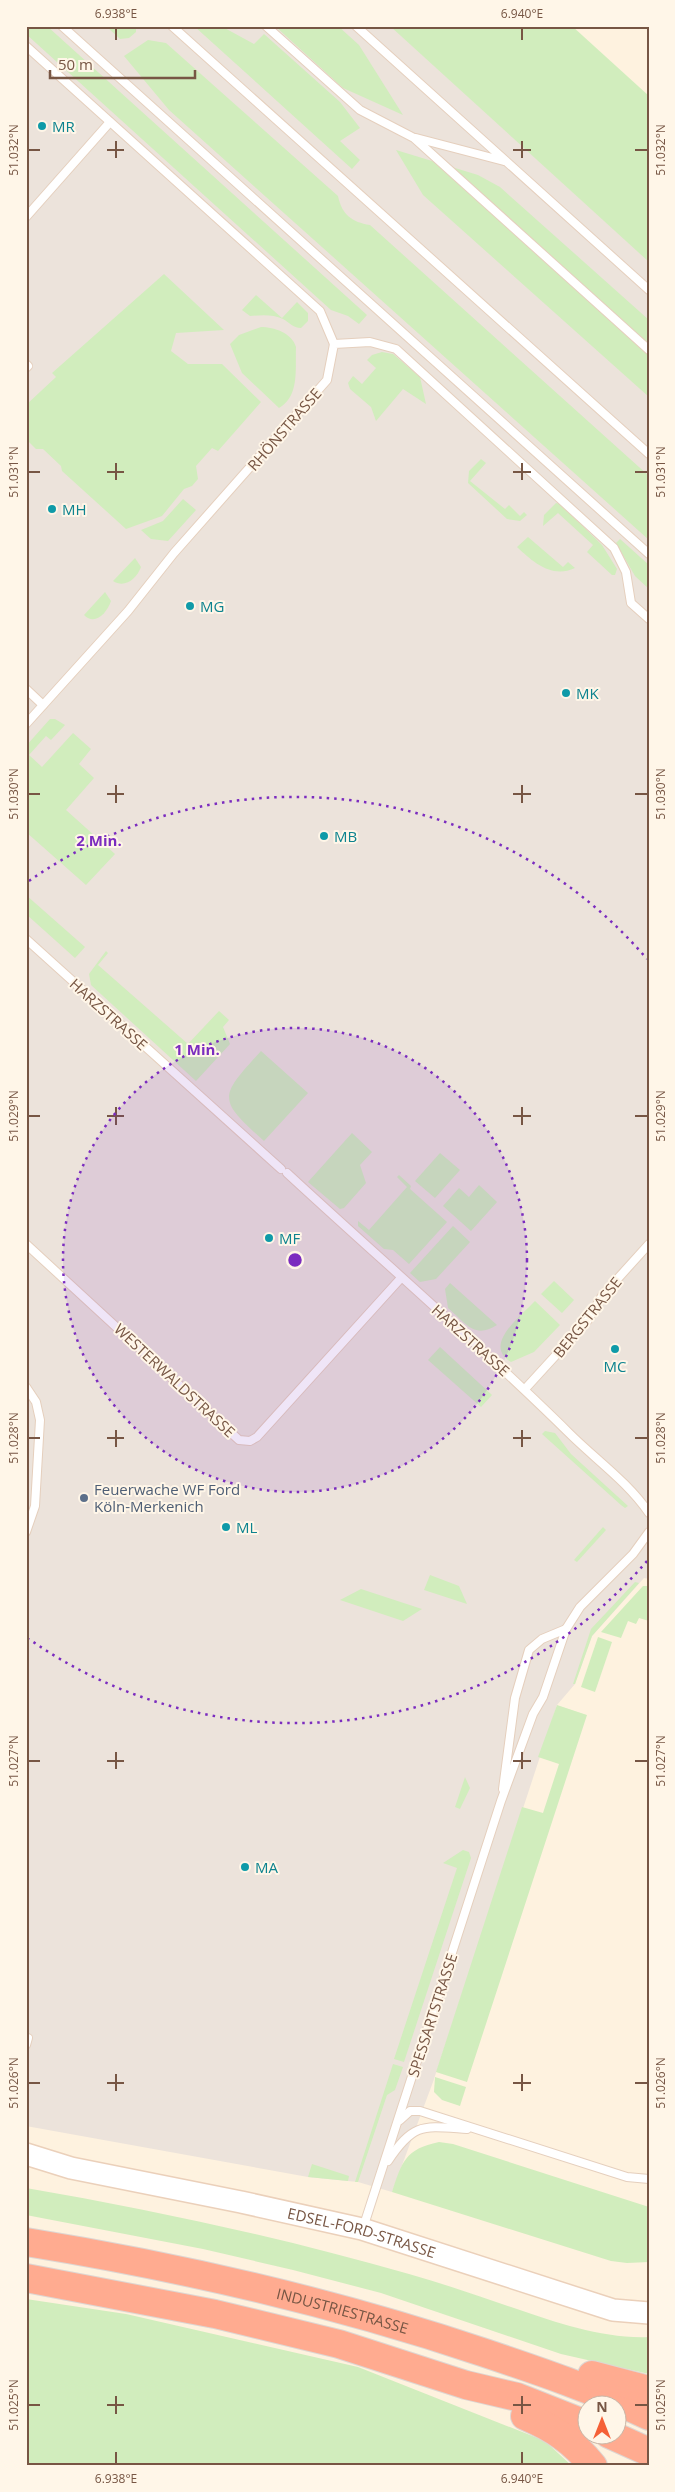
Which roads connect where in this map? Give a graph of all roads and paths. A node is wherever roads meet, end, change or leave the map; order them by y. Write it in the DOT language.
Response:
graph roads {
  1 [pos="62,26"];
  2 [pos="172,26"];
  3 [pos="266,26"];
  4 [pos="356,26"];
  5 [pos="26,46"];
  6 [pos="110,122"];
  7 [pos="414,138"];
  8 [pos="505,161"];
  9 [pos="26,217"];
  10 [pos="649,290"];
  11 [pos="334,344"];
  12 [pos="649,350"];
  13 [pos="26,364"];
  14 [pos="26,368"];
  15 [pos="649,454"];
  16 [pos="649,554"];
  17 [pos="649,619"];
  18 [pos="26,689"];
  19 [pos="43,705"];
  20 [pos="26,724"];
  21 [pos="26,939"];
  22 [pos="26,1244"];
  23 [pos="649,1244"];
  24 [pos="401,1278"];
  25 [pos="26,1387"];
  26 [pos="525,1389"];
  27 [pos="649,1513"];
  28 [pos="26,1532"];
  29 [pos="649,1532"];
  30 [pos="566,1629"];
  31 [pos="501,1801"];
  32 [pos="396,2125"];
  33 [pos="479,2130"];
  34 [pos="26,2154"];
  35 [pos="26,2167"];
  36 [pos="71,2168"];
  37 [pos="382,2169"];
  38 [pos="649,2179"];
  39 [pos="362,2229"];
  40 [pos="26,2242"];
  41 [pos="26,2278"];
  42 [pos="649,2313"];
  43 [pos="438,2337"];
  44 [pos="466,2385"];
  45 [pos="649,2390"];
  46 [pos="649,2416"];
  47 [pos="578,2421"];
  48 [pos="628,2442"];
  49 [pos="649,2452"];
  50 [pos="593,2466"];
  1 -- 16 [label="lane"];
  2 -- 15 [label="lane"];
  3 -- 7 [label="lane"];
  4 -- 8 [label="lane"];
  5 -- 6 [label="lane"];
  6 -- 9 [label="lane"];
  6 -- 11 [label="lane"];
  7 -- 8 [label="lane"];
  7 -- 12 [label="lane"];
  8 -- 10 [label="lane"];
  11 -- 17 [label="lane"];
  11 -- 19 [label="lane, RHÖNSTRASSE"];
  13 -- 14 [label="lane"];
  18 -- 19 [label="lane"];
  19 -- 20 [label="lane, RHÖNSTRASSE"];
  21 -- 24 [label="lane, HARZSTRASSE"];
  22 -- 24 [label="lane, WESTERWALDSTRASSE"];
  23 -- 26 [label="lane, BERGSTRASSE"];
  24 -- 26 [label="lane, HARZSTRASSE"];
  25 -- 28 [label="lane"];
  26 -- 27 [label="lane, HARZSTRASSE"];
  29 -- 30 [label="lane"];
  30 -- 31 [label="lane"];
  30 -- 31 [label="lane"];
  31 -- 32 [label="lane, SPESSARTSTRASSE"];
  32 -- 33 [label="lane"];
  32 -- 37 [label="lane, SPESSARTSTRASSE"];
  33 -- 37 [label="lane"];
  33 -- 38 [label="lane"];
  34 -- 36 [label="street, EDSEL-FORD-STRASSE"];
  35 -- 36 [label="street, EDSEL-FORD-STRASSE"];
  36 -- 39 [label="street, EDSEL-FORD-STRASSE"];
  37 -- 39 [label="lane, SPESSARTSTRASSE"];
  39 -- 42 [label="street, EDSEL-FORD-STRASSE"];
  40 -- 43 [label="highway, INDUSTRIESTRASSE"];
  41 -- 44 [label="highway"];
  43 -- 45 [label="highway"];
  43 -- 46 [label="highway, INDUSTRIESTRASSE"];
  44 -- 47 [label="highway"];
  44 -- 50 [label="highway"];
  48 -- 49 [label="highway"];
}
